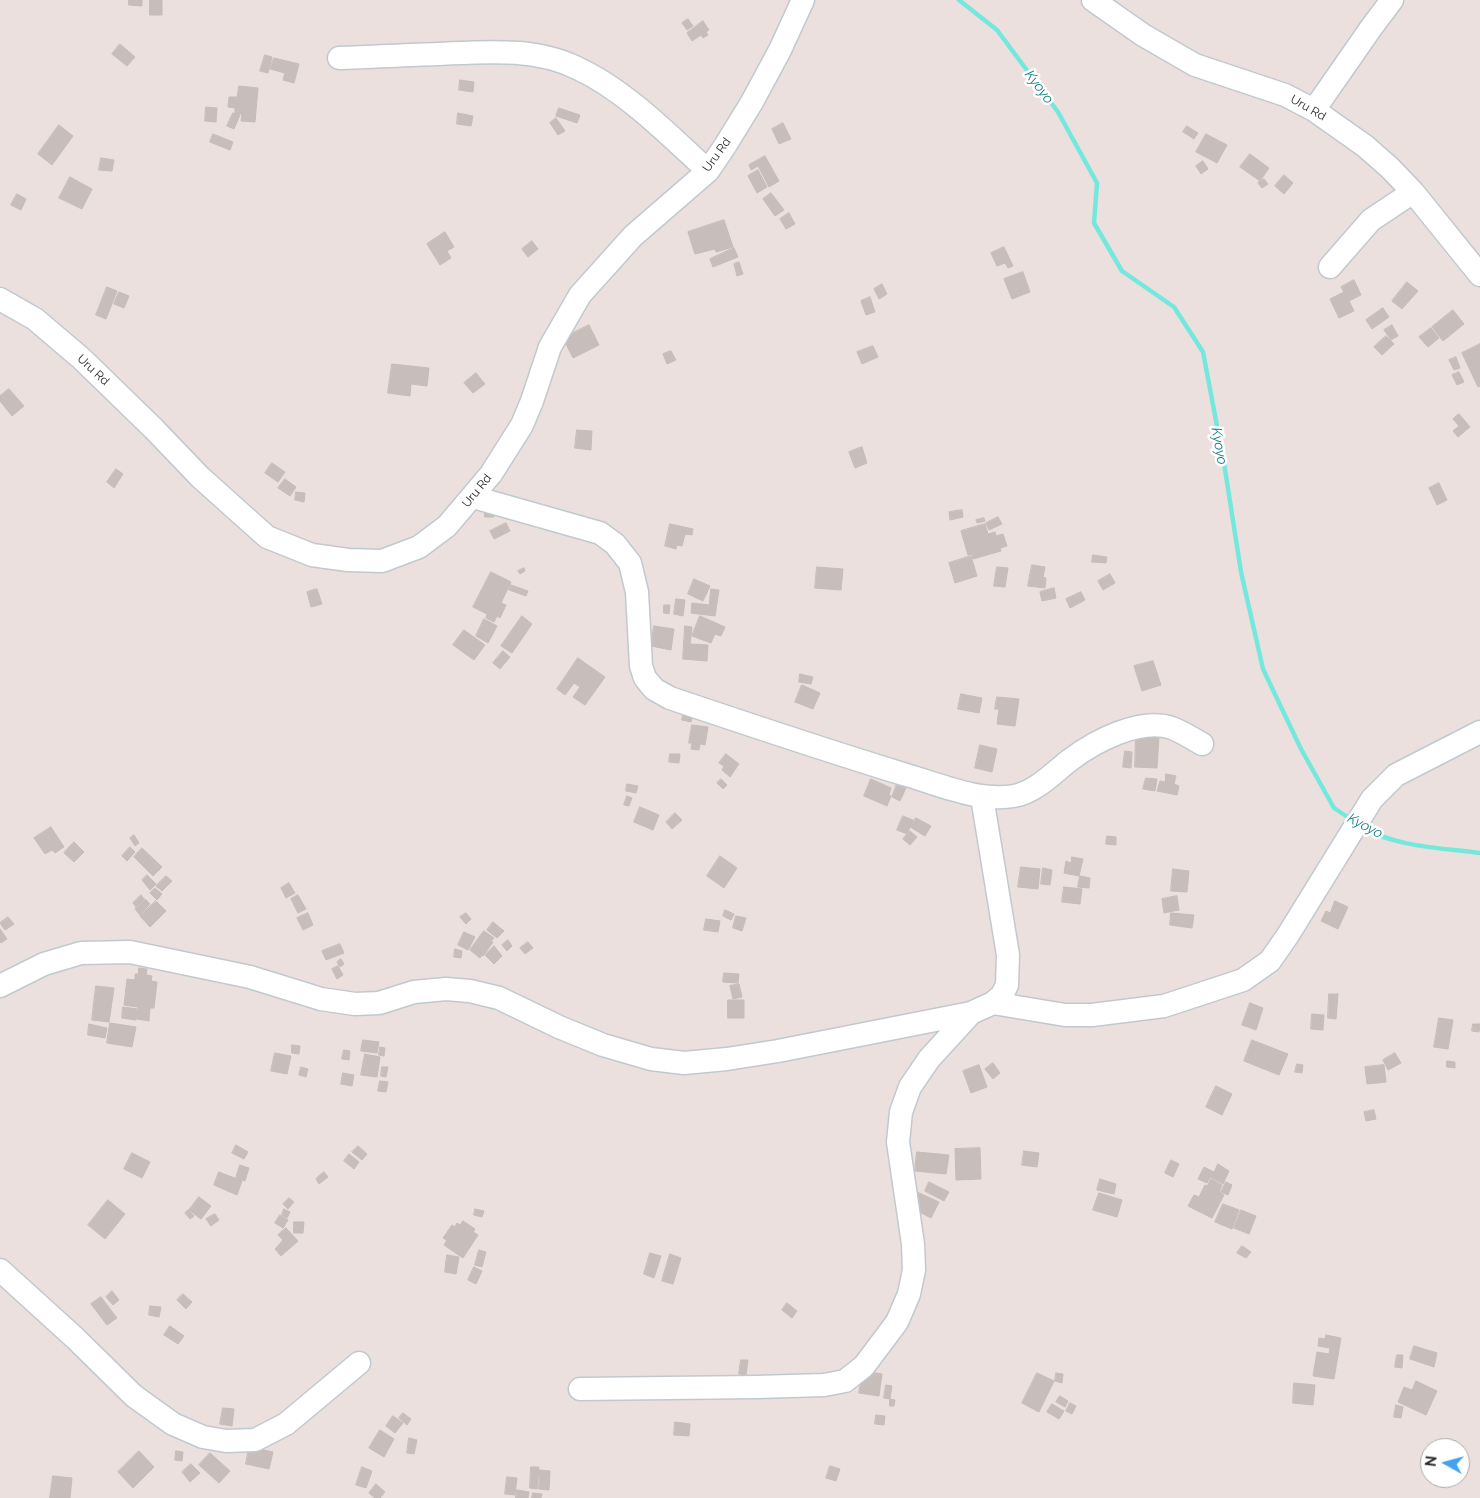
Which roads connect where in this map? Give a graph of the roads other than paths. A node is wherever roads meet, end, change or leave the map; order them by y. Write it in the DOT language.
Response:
graph roads {
  1 [pos="803,0"];
  2 [pos="1093,0"];
  3 [pos="1392,0"];
  4 [pos="339,58"];
  5 [pos="1314,110"];
  6 [pos="708,171"];
  7 [pos="1413,192"];
  8 [pos="1330,267"];
  9 [pos="1480,276"];
  10 [pos="0,299"];
  11 [pos="473,498"];
  12 [pos="1480,732"];
  13 [pos="1202,744"];
  14 [pos="982,797"];
  15 [pos="0,986"];
  16 [pos="993,1003"];
  17 [pos="971,1013"];
  18 [pos="0,1270"];
  19 [pos="359,1363"];
  20 [pos="580,1389"];
  1 -- 6 [label="street, Uru Rd"];
  2 -- 5 [label="street, Uru Rd"];
  3 -- 5 [label="street"];
  4 -- 6 [label="street"];
  5 -- 7 [label="street, Uru Rd"];
  6 -- 11 [label="street, Uru Rd"];
  7 -- 8 [label="street"];
  7 -- 9 [label="street, Uru Rd"];
  10 -- 11 [label="street, Uru Rd"];
  11 -- 14 [label="street"];
  12 -- 16 [label="street"];
  13 -- 14 [label="street"];
  14 -- 16 [label="street"];
  15 -- 17 [label="street"];
  16 -- 17 [label="street"];
  17 -- 20 [label="street"];
  18 -- 19 [label="street"];
}
